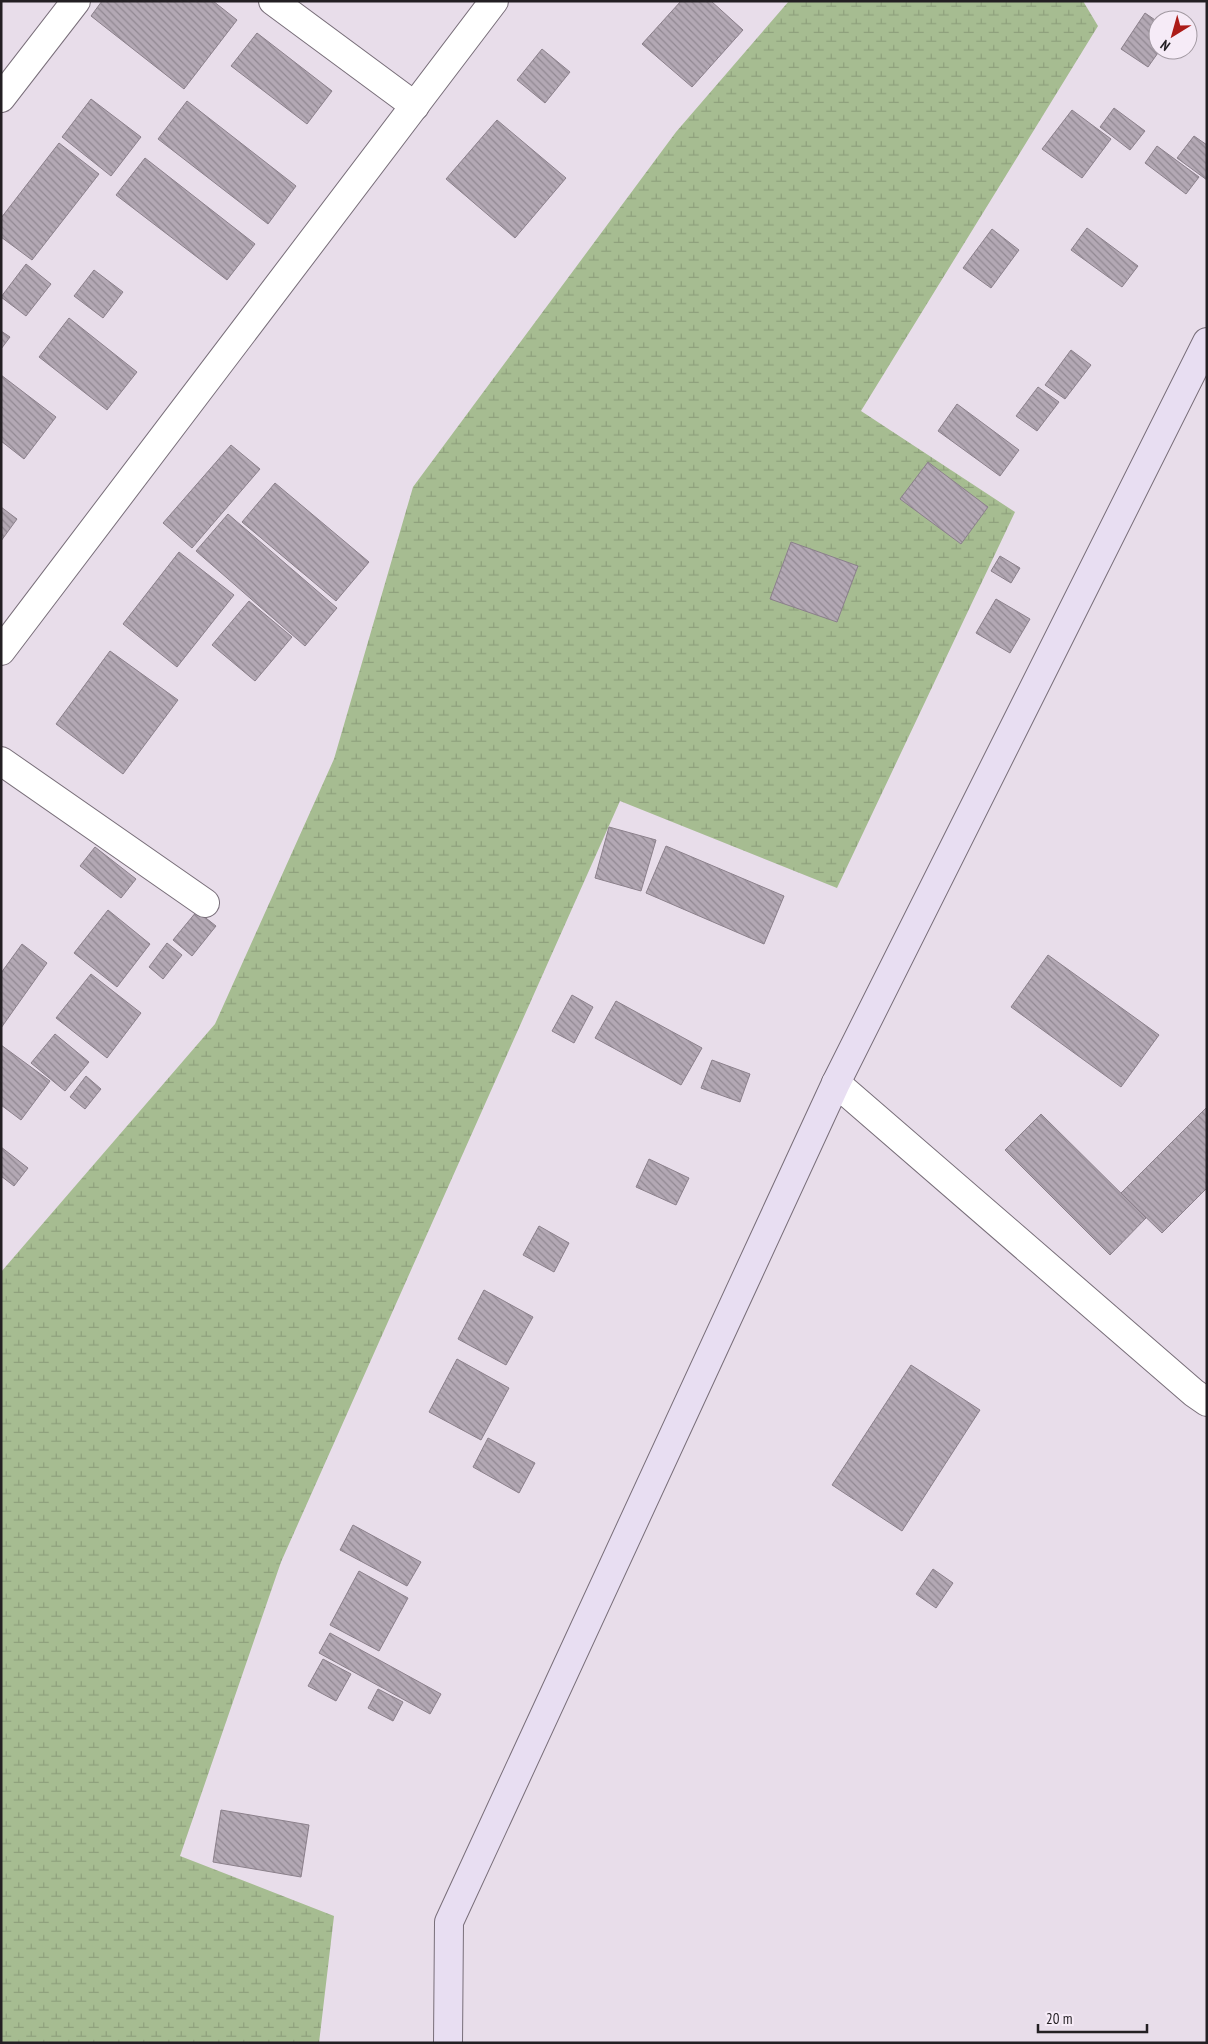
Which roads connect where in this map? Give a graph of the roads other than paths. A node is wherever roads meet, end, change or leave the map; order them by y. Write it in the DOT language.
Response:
graph roads {
  1 [pos="76,1"];
  2 [pos="273,1"];
  3 [pos="494,1"];
  4 [pos="1,98"];
  5 [pos="415,106"];
  6 [pos="1207,342"];
  7 [pos="1,652"];
  8 [pos="1,761"];
  9 [pos="205,903"];
  10 [pos="836,1083"];
  11 [pos="1207,1402"];
  12 [pos="448,2043"];
  1 -- 4 [label="street"];
  2 -- 5 [label="street"];
  3 -- 5 [label="street"];
  5 -- 7 [label="street"];
  6 -- 10 [label="main road"];
  8 -- 9 [label="street"];
  10 -- 11 [label="street"];
  10 -- 12 [label="main road"];
}
